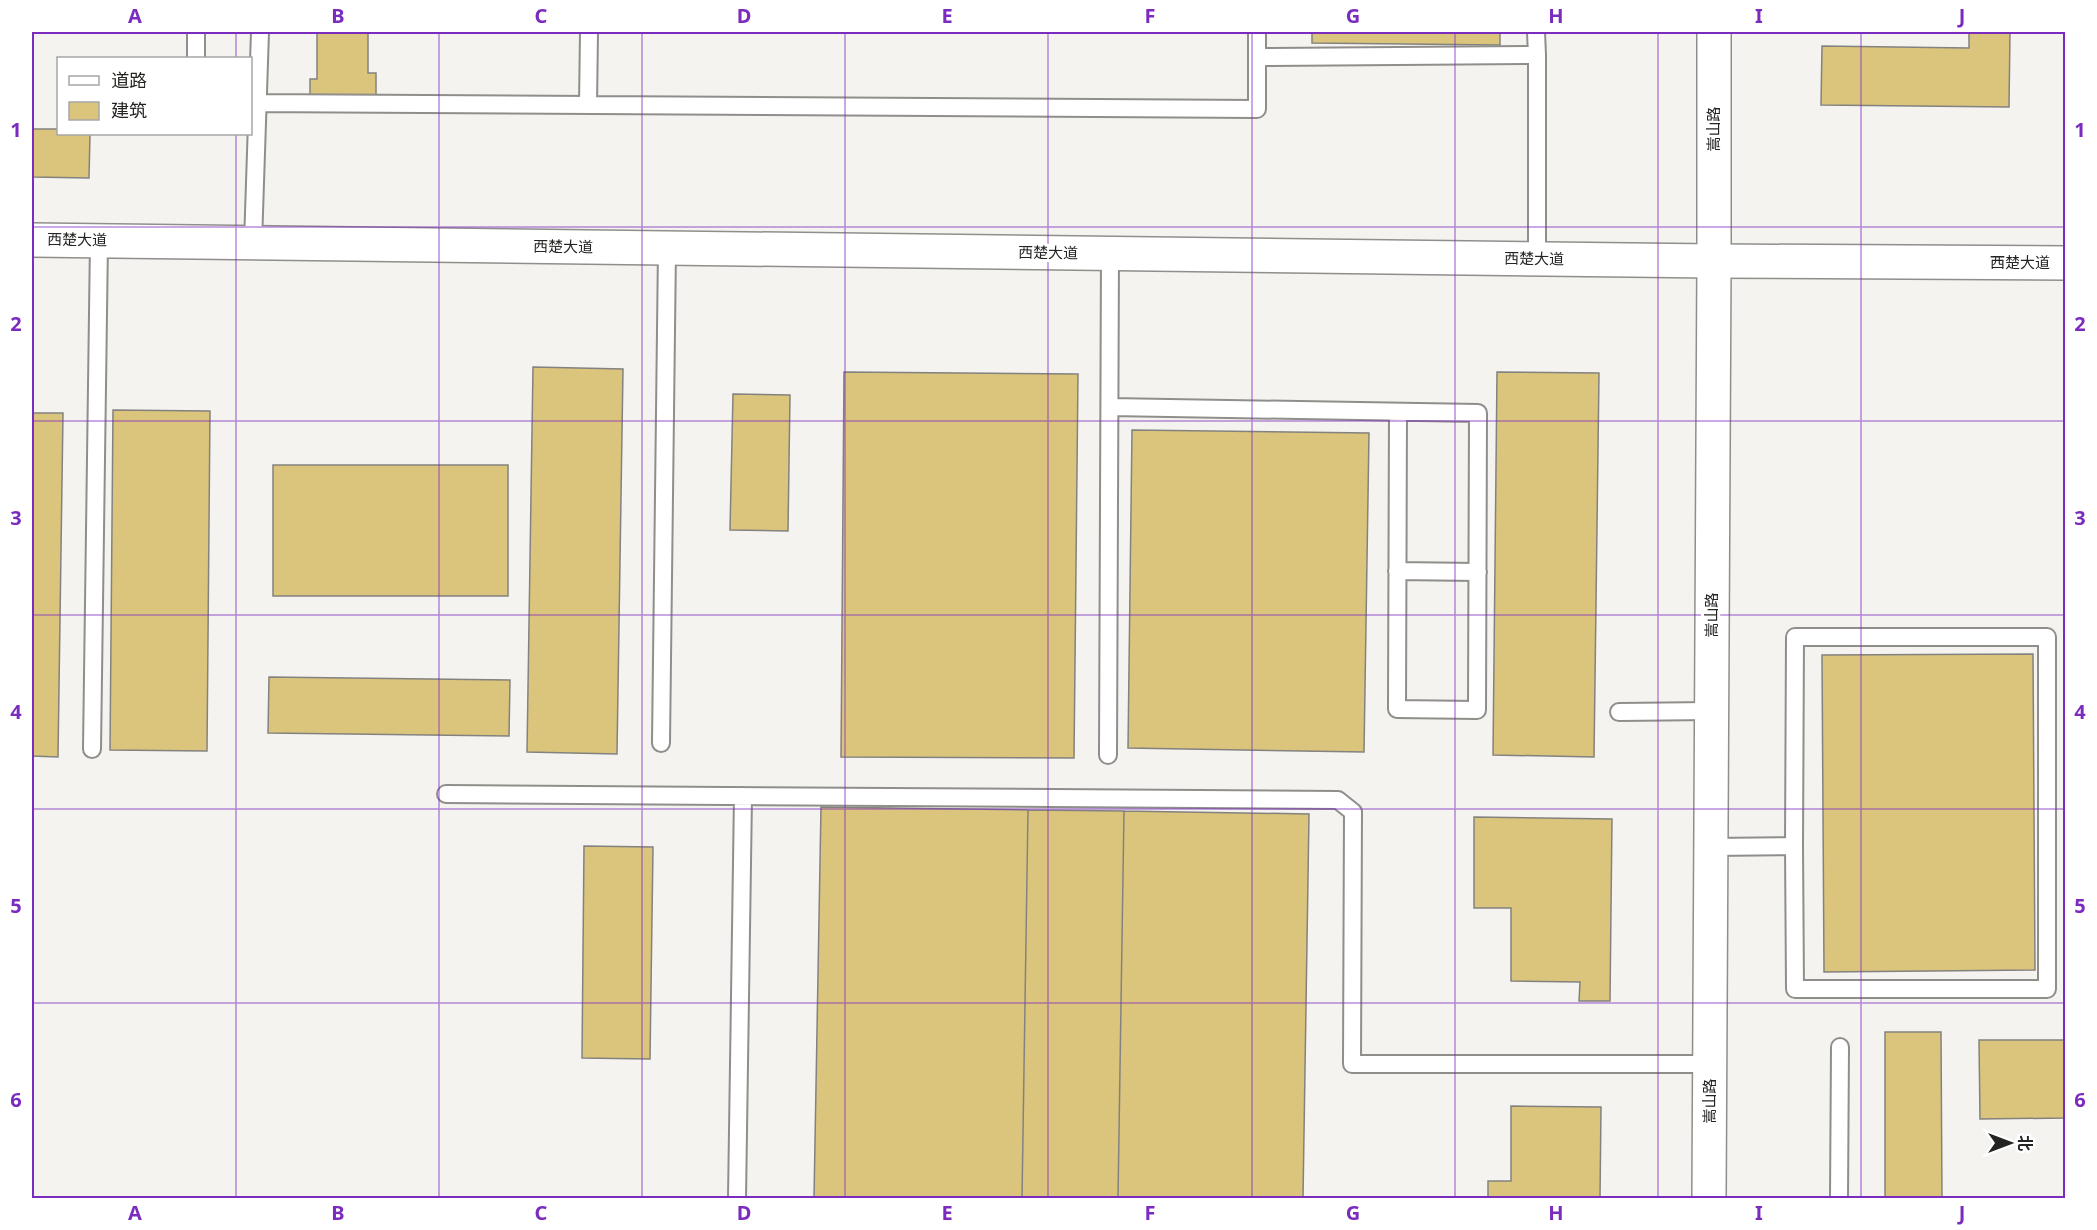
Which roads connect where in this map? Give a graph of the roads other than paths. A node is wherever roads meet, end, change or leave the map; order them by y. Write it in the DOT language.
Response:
graph roads {
  1 [pos="196,32"];
  2 [pos="260,32"];
  3 [pos="589,32"];
  4 [pos="1257,32"];
  5 [pos="1536,32"];
  6 [pos="1714,32"];
  7 [pos="1537,55"];
  8 [pos="196,57"];
  9 [pos="1257,57"];
  10 [pos="254,103"];
  11 [pos="588,105"];
  12 [pos="32,240"];
  13 [pos="99,241"];
  14 [pos="253,243"];
  15 [pos="667,248"];
  16 [pos="1110,254"];
  17 [pos="1537,259"];
  18 [pos="1714,261"];
  19 [pos="2066,264"];
  20 [pos="1110,407"];
  21 [pos="1398,412"];
  22 [pos="1397,571"];
  23 [pos="1478,572"];
  24 [pos="1619,711"];
  25 [pos="1711,711"];
  26 [pos="661,743"];
  27 [pos="92,749"];
  28 [pos="1108,755"];
  29 [pos="446,795"];
  30 [pos="743,796"];
  31 [pos="1794,846"];
  32 [pos="1711,848"];
  33 [pos="1840,1047"];
  34 [pos="1710,1064"];
  35 [pos="737,1198"];
  36 [pos="1709,1198"];
  37 [pos="1839,1198"];
  1 -- 8 [label="lane"];
  2 -- 10 [label="lane"];
  3 -- 11 [label="lane"];
  4 -- 9 [label="lane"];
  5 -- 7 [label="lane"];
  6 -- 18 [label="main road, 嵩山路"];
  7 -- 9 [label="lane"];
  7 -- 17 [label="lane"];
  9 -- 11 [label="lane"];
  10 -- 11 [label="lane"];
  10 -- 14 [label="lane"];
  12 -- 13 [label="main road, 西楚大道"];
  13 -- 14 [label="main road, 西楚大道"];
  13 -- 27 [label="lane"];
  14 -- 15 [label="main road, 西楚大道"];
  15 -- 16 [label="main road, 西楚大道"];
  15 -- 26 [label="lane"];
  16 -- 17 [label="main road, 西楚大道"];
  16 -- 20 [label="lane"];
  17 -- 18 [label="main road, 西楚大道"];
  18 -- 19 [label="main road, 西楚大道"];
  18 -- 25 [label="main road, 嵩山路"];
  20 -- 21 [label="lane"];
  20 -- 28 [label="lane"];
  21 -- 22 [label="lane"];
  21 -- 23 [label="lane"];
  22 -- 23 [label="lane"];
  22 -- 23 [label="lane"];
  24 -- 25 [label="lane"];
  25 -- 32 [label="main road, 嵩山路"];
  29 -- 30 [label="lane"];
  30 -- 34 [label="lane"];
  30 -- 35 [label="lane"];
  31 -- 31 [label="lane"];
  31 -- 32 [label="lane"];
  32 -- 34 [label="main road, 嵩山路"];
  33 -- 37 [label="lane"];
  34 -- 36 [label="main road, 嵩山路"];
}
